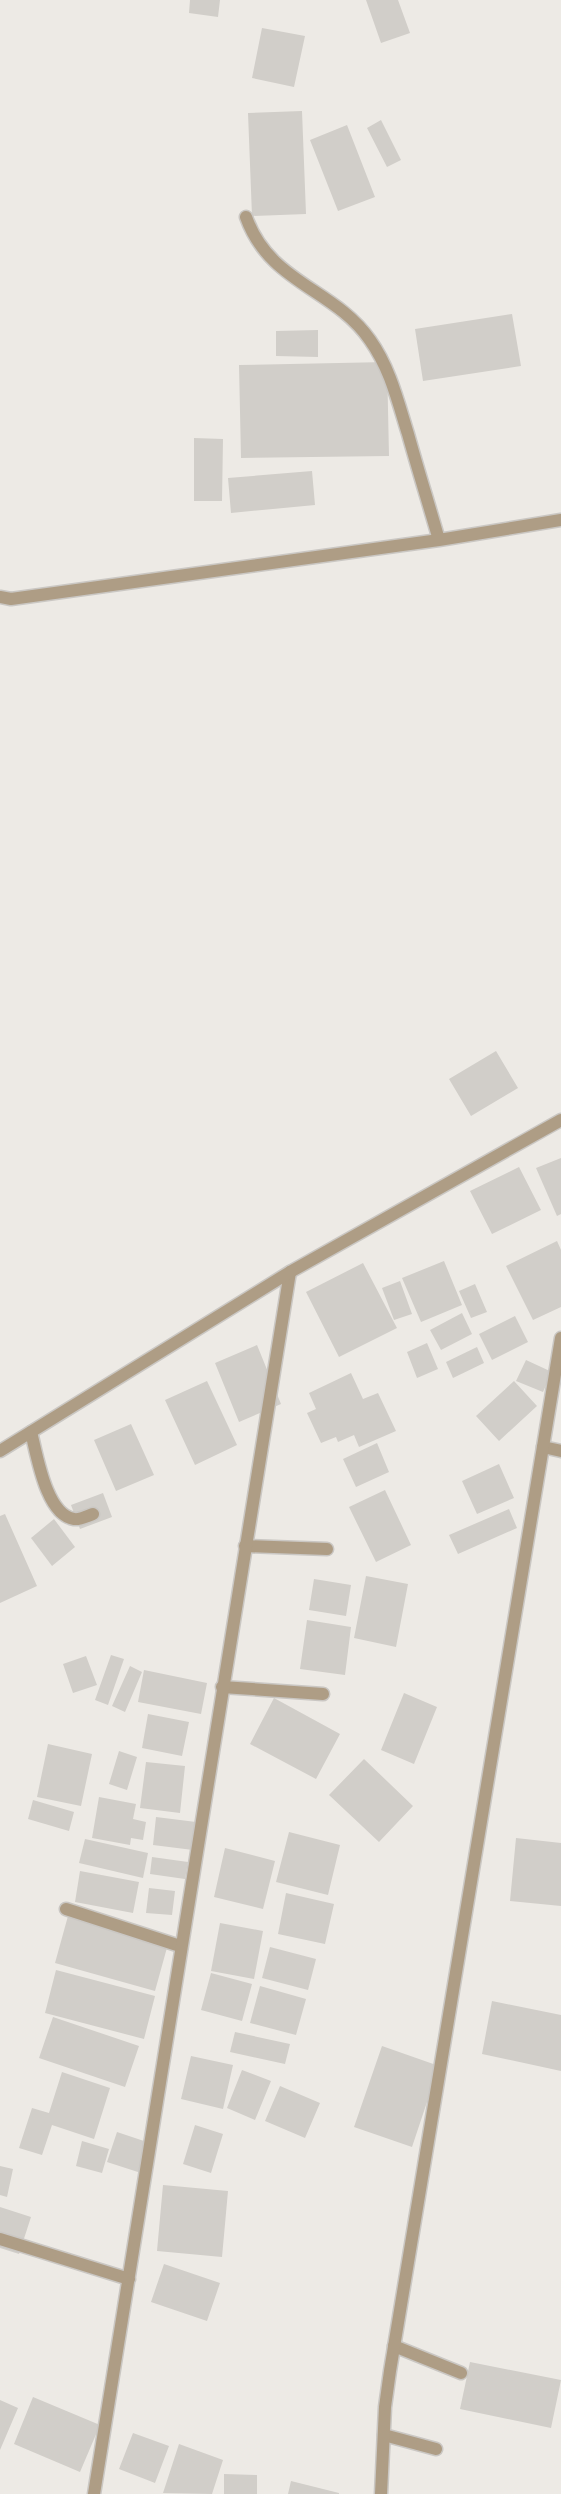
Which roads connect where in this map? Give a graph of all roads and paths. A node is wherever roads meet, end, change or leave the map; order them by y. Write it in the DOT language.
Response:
graph roads {
  1 [pos="246,217"];
  2 [pos="561,520"];
  3 [pos="439,540"];
  4 [pos="0,597"];
  5 [pos="561,1120"];
  6 [pos="290,1272"];
  7 [pos="561,1338"];
  8 [pos="31,1432"];
  9 [pos="543,1448"];
  10 [pos="0,1451"];
  11 [pos="561,1451"];
  12 [pos="93,1514"];
  13 [pos="245,1546"];
  14 [pos="327,1549"];
  15 [pos="222,1687"];
  16 [pos="323,1694"];
  17 [pos="66,1909"];
  18 [pos="180,1946"];
  19 [pos="0,2239"];
  20 [pos="129,2279"];
  21 [pos="394,2346"];
  22 [pos="461,2373"];
  23 [pos="384,2435"];
  24 [pos="436,2449"];
  25 [pos="94,2494"];
  26 [pos="381,2494"];
  1 -- 3 [label="street"];
  2 -- 3 [label="street"];
  3 -- 4 [label="street"];
  5 -- 6 [label="street"];
  6 -- 8 [label="street"];
  6 -- 13 [label="street"];
  7 -- 9 [label="street"];
  8 -- 10 [label="street"];
  8 -- 12 [label="street"];
  9 -- 11 [label="street"];
  9 -- 21 [label="street"];
  13 -- 14 [label="street"];
  13 -- 15 [label="street"];
  15 -- 16 [label="street"];
  15 -- 18 [label="street"];
  17 -- 18 [label="street"];
  18 -- 20 [label="street"];
  19 -- 20 [label="street"];
  20 -- 25 [label="street"];
  21 -- 22 [label="street"];
  21 -- 23 [label="street"];
  23 -- 24 [label="street"];
  23 -- 26 [label="street"];
}
